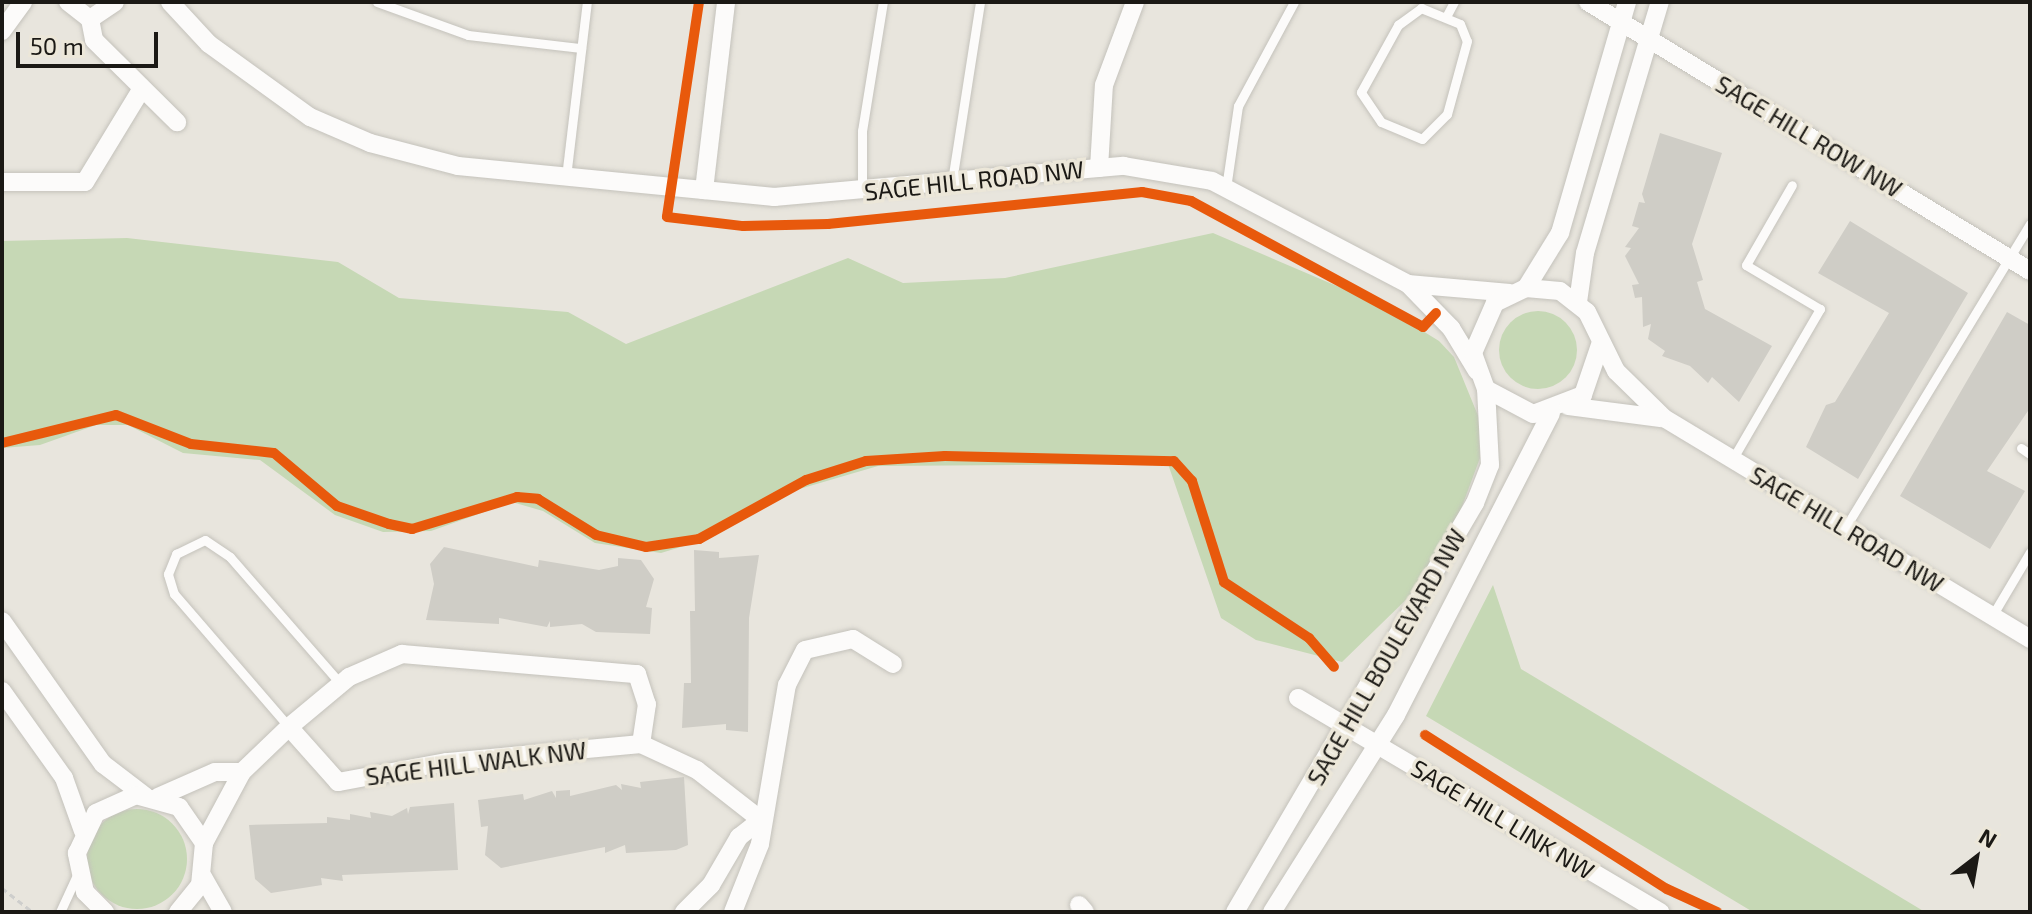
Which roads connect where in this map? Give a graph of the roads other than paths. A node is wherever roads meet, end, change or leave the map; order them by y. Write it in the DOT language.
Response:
graph roads {
  1 [pos="23,2"];
  2 [pos="68,2"];
  3 [pos="115,2"];
  4 [pos="170,2"];
  5 [pos="377,2"];
  6 [pos="587,2"];
  7 [pos="726,2"];
  8 [pos="883,2"];
  9 [pos="980,2"];
  10 [pos="1135,2"];
  11 [pos="1294,2"];
  12 [pos="1454,2"];
  13 [pos="1588,2"];
  14 [pos="1627,2"];
  15 [pos="1660,2"];
  16 [pos="1447,15"];
  17 [pos="90,19"];
  18 [pos="1619,21"];
  19 [pos="2,31"];
  20 [pos="1646,37"];
  21 [pos="581,48"];
  22 [pos="141,90"];
  23 [pos="177,122"];
  24 [pos="1099,168"];
  25 [pos="566,181"];
  26 [pos="952,181"];
  27 [pos="2,182"];
  28 [pos="1792,185"];
  29 [pos="1226,188"];
  30 [pos="704,190"];
  31 [pos="862,190"];
  32 [pos="2030,224"];
  33 [pos="2009,258"];
  34 [pos="2030,271"];
  35 [pos="1408,284"];
  36 [pos="1518,290"];
  37 [pos="1578,302"];
  38 [pos="1600,345"];
  39 [pos="1477,371"];
  40 [pos="1486,389"];
  41 [pos="1560,409"];
  42 [pos="1664,418"];
  43 [pos="1732,460"];
  44 [pos="1845,528"];
  45 [pos="2030,552"];
  46 [pos="1992,616"];
  47 [pos="2,621"];
  48 [pos="2030,639"];
  49 [pos="893,664"];
  50 [pos="340,683"];
  51 [pos="2,691"];
  52 [pos="1298,698"];
  53 [pos="1346,726"];
  54 [pos="289,727"];
  55 [pos="641,744"];
  56 [pos="1379,746"];
  57 [pos="242,772"];
  58 [pos="152,796"];
  59 [pos="761,820"];
  60 [pos="83,831"];
  61 [pos="204,843"];
  62 [pos="78,873"];
  63 [pos="203,877"];
  64 [pos="60,912"];
  65 [pos="105,912"];
  66 [pos="178,912"];
  67 [pos="223,912"];
  68 [pos="684,912"];
  69 [pos="733,912"];
  70 [pos="1235,912"];
  71 [pos="1272,912"];
  72 [pos="1660,912"];
  1 -- 19 [label="street"];
  2 -- 17 [label="street"];
  3 -- 17 [label="street"];
  4 -- 25 [label="street, SAGE HILL ROAD NW"];
  5 -- 21 [label="lane"];
  6 -- 21 [label="lane"];
  7 -- 30 [label="street"];
  8 -- 31 [label="lane"];
  9 -- 26 [label="lane"];
  10 -- 24 [label="street"];
  11 -- 29 [label="lane"];
  12 -- 16 [label="lane"];
  13 -- 18 [label="street, SAGE HILL ROW NW"];
  14 -- 18 [label="street"];
  15 -- 20 [label="street"];
  16 -- 16 [label="lane"];
  17 -- 22 [label="street"];
  18 -- 20 [label="street, SAGE HILL ROW NW"];
  18 -- 36 [label="street"];
  20 -- 33 [label="street, SAGE HILL ROW NW"];
  20 -- 37 [label="street"];
  21 -- 25 [label="lane"];
  22 -- 23 [label="street"];
  22 -- 27 [label="street"];
  24 -- 26 [label="street, SAGE HILL ROAD NW"];
  24 -- 29 [label="street, SAGE HILL ROAD NW"];
  25 -- 30 [label="street, SAGE HILL ROAD NW"];
  26 -- 31 [label="street, SAGE HILL ROAD NW"];
  28 -- 43 [label="lane"];
  29 -- 35 [label="street, SAGE HILL ROAD NW"];
  30 -- 31 [label="street, SAGE HILL ROAD NW"];
  32 -- 33 [label="lane"];
  33 -- 34 [label="street, SAGE HILL ROW NW"];
  33 -- 44 [label="lane"];
  35 -- 36 [label="street, SAGE HILL ROAD NW"];
  35 -- 39 [label="street, SAGE HILL ROAD NW"];
  36 -- 37 [label="street"];
  36 -- 39 [label="street"];
  37 -- 38 [label="street"];
  38 -- 41 [label="street"];
  38 -- 42 [label="street, SAGE HILL ROAD NW"];
  39 -- 40 [label="street"];
  40 -- 41 [label="street"];
  40 -- 53 [label="street, SAGE HILL BOULEVARD NW"];
  41 -- 42 [label="street, SAGE HILL ROAD NW"];
  41 -- 56 [label="street, SAGE HILL BOULEVARD NW"];
  42 -- 43 [label="street, SAGE HILL ROAD NW"];
  43 -- 44 [label="street, SAGE HILL ROAD NW"];
  44 -- 46 [label="street, SAGE HILL ROAD NW"];
  45 -- 46 [label="lane"];
  46 -- 48 [label="street, SAGE HILL ROAD NW"];
  47 -- 58 [label="street"];
  49 -- 59 [label="street"];
  50 -- 54 [label="street"];
  50 -- 54 [label="lane"];
  50 -- 55 [label="street"];
  51 -- 60 [label="street"];
  52 -- 53 [label="street, SAGE HILL LINK NW"];
  53 -- 56 [label="street, SAGE HILL LINK NW"];
  53 -- 70 [label="street, SAGE HILL BOULEVARD NW"];
  54 -- 55 [label="street, SAGE HILL WALK NW"];
  54 -- 57 [label="street"];
  55 -- 59 [label="street"];
  56 -- 71 [label="street, SAGE HILL BOULEVARD NW"];
  56 -- 72 [label="street, SAGE HILL LINK NW"];
  57 -- 58 [label="street"];
  57 -- 61 [label="street"];
  58 -- 60 [label="street"];
  58 -- 61 [label="street"];
  59 -- 68 [label="street"];
  59 -- 69 [label="street"];
  60 -- 62 [label="street"];
  61 -- 63 [label="street"];
  62 -- 64 [label="lane"];
  62 -- 65 [label="street"];
  63 -- 66 [label="street"];
  63 -- 67 [label="street"];
}
